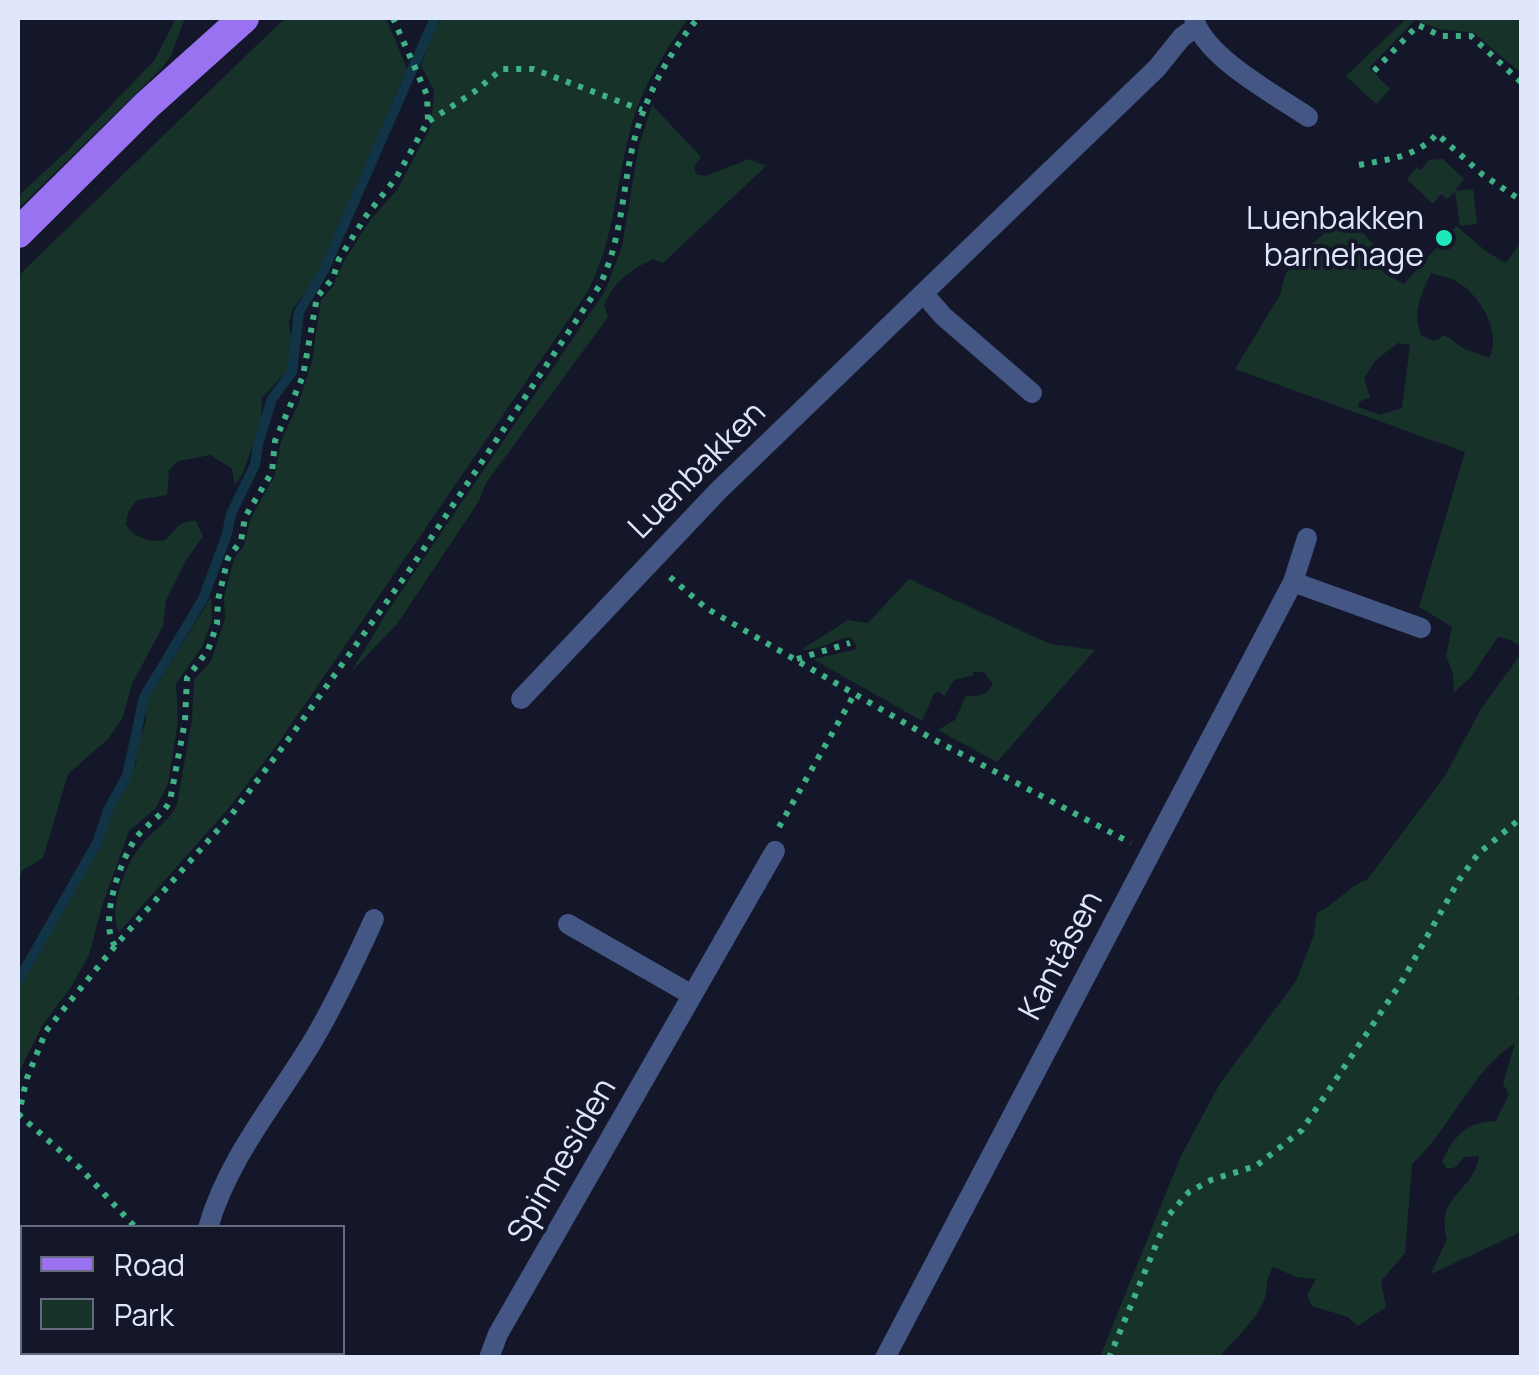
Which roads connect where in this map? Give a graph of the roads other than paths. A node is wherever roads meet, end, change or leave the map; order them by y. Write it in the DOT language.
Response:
graph roads {
  1 [pos="244,18"];
  2 [pos="1195,22"];
  3 [pos="1308,117"];
  4 [pos="18,233"];
  5 [pos="924,294"];
  6 [pos="1032,393"];
  7 [pos="1307,538"];
  8 [pos="1293,582"];
  9 [pos="1421,628"];
  10 [pos="521,699"];
  11 [pos="775,851"];
  12 [pos="374,918"];
  13 [pos="568,924"];
  14 [pos="692,995"];
  15 [pos="209,1225"];
  16 [pos="489,1358"];
  17 [pos="885,1358"];
  1 -- 4 [label="main road"];
  2 -- 3 [label="street, Luenbakken"];
  2 -- 5 [label="street, Luenbakken"];
  5 -- 6 [label="street"];
  5 -- 10 [label="street, Luenbakken"];
  7 -- 8 [label="street, Kantåsen"];
  8 -- 9 [label="street"];
  8 -- 17 [label="street, Kantåsen"];
  11 -- 14 [label="street, Spinnesiden"];
  12 -- 15 [label="street"];
  13 -- 14 [label="street"];
  14 -- 16 [label="street, Spinnesiden"];
}
